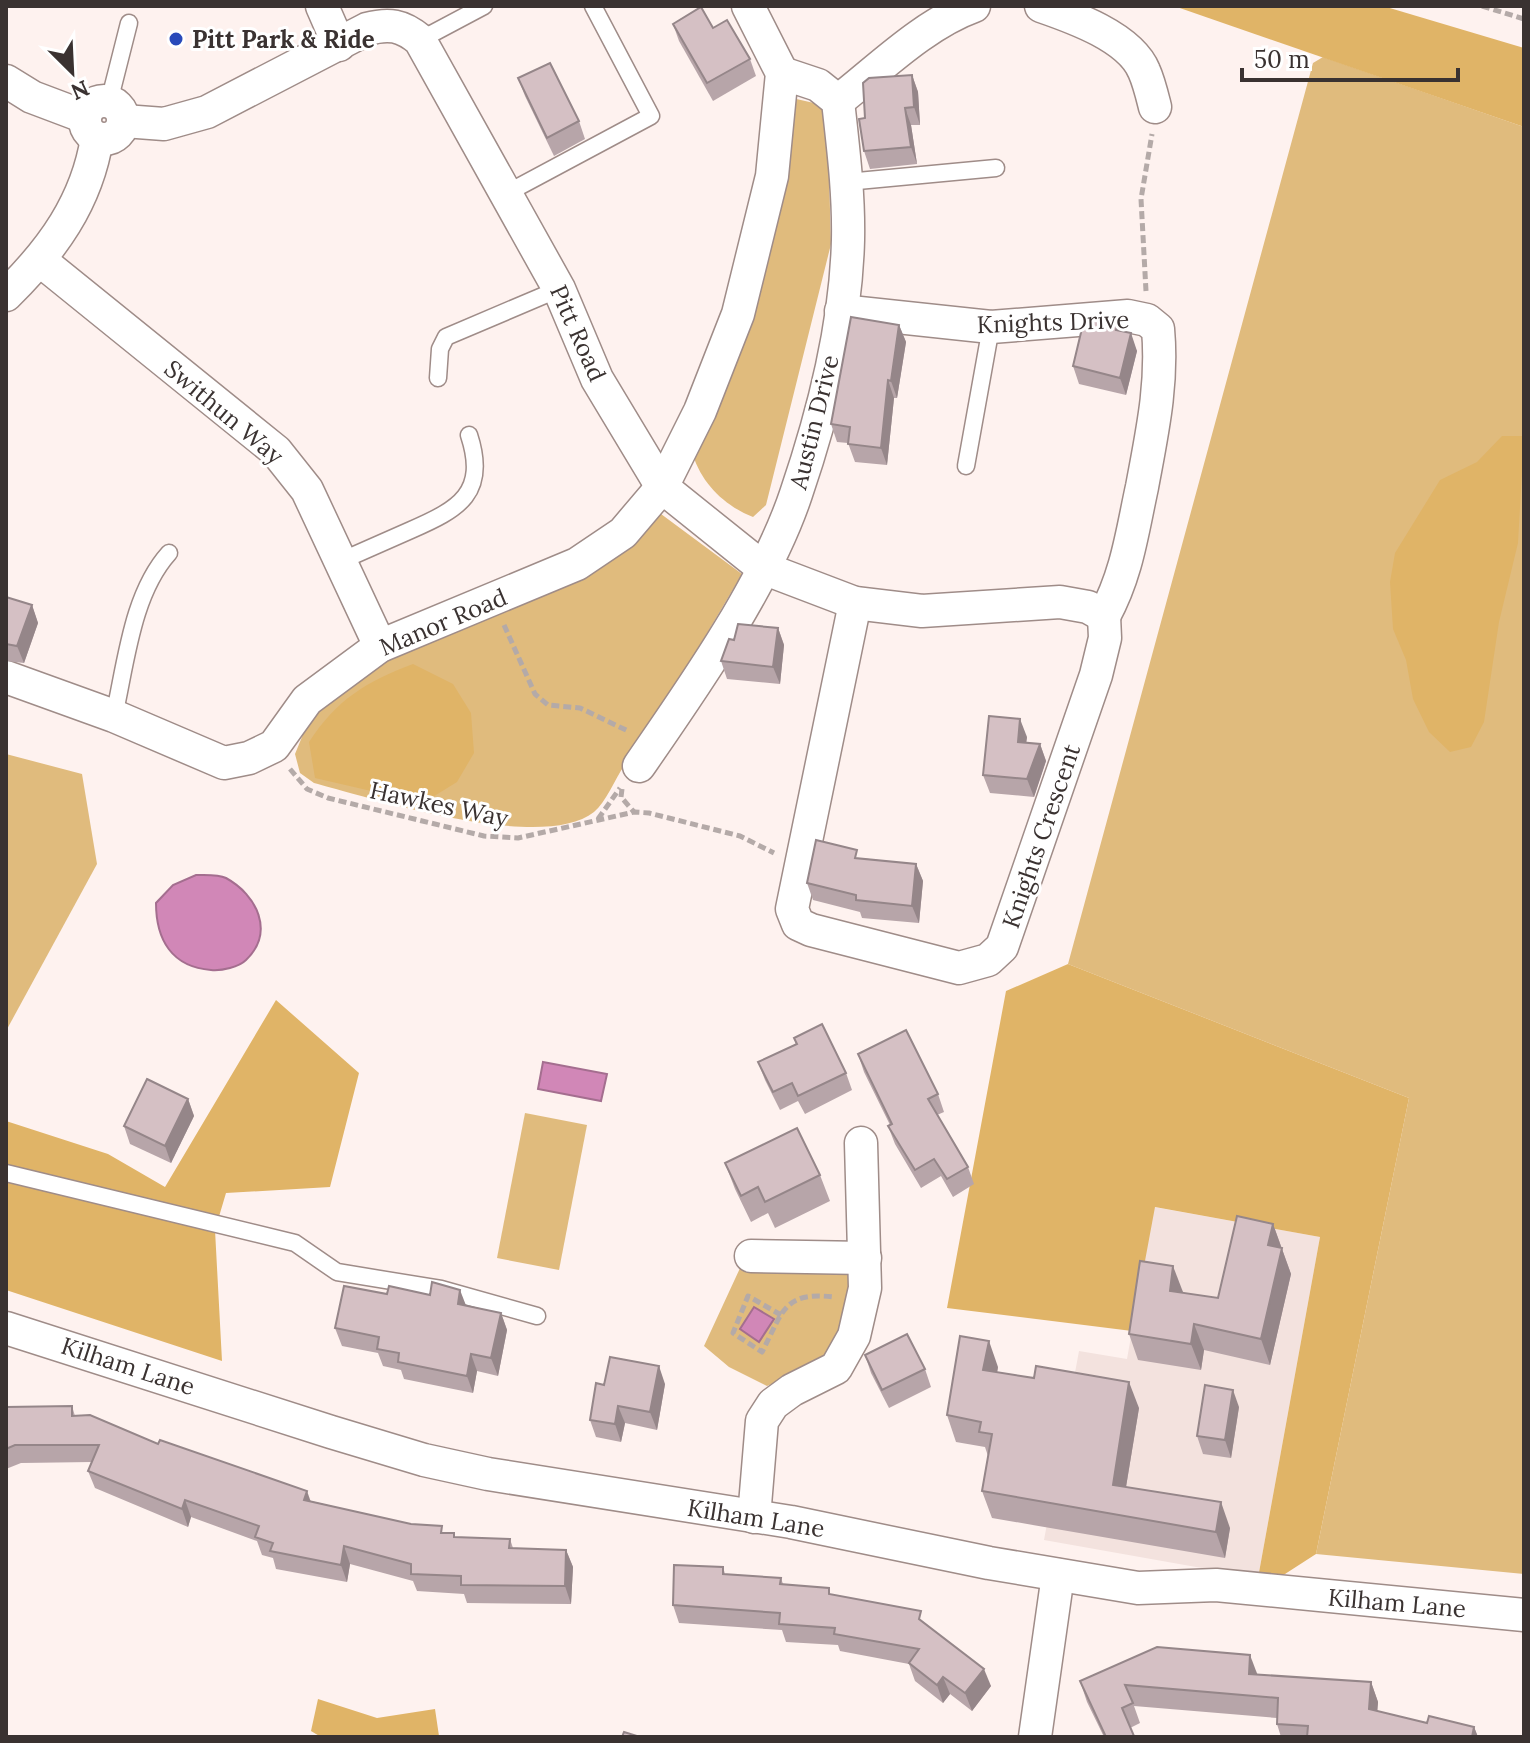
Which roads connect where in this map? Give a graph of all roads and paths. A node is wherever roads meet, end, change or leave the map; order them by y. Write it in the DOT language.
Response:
graph roads {
  1 [pos="322,6"];
  2 [pos="484,6"];
  3 [pos="593,6"];
  4 [pos="748,6"];
  5 [pos="974,6"];
  6 [pos="1041,6"];
  7 [pos="1482,6"];
  8 [pos="1524,19"];
  9 [pos="129,23"];
  10 [pos="420,40"];
  11 [pos="339,45"];
  12 [pos="782,73"];
  13 [pos="6,81"];
  14 [pos="838,101"];
  15 [pos="1155,107"];
  16 [pos="104,120"];
  17 [pos="996,168"];
  18 [pos="847,182"];
  19 [pos="507,193"];
  20 [pos="41,261"];
  21 [pos="559,289"];
  22 [pos="6,295"];
  23 [pos="841,311"];
  24 [pos="1147,320"];
  25 [pos="991,327"];
  26 [pos="438,378"];
  27 [pos="469,435"];
  28 [pos="966,466"];
  29 [pos="662,487"];
  30 [pos="169,553"];
  31 [pos="343,560"];
  32 [pos="763,568"];
  33 [pos="493,601"];
  34 [pos="855,603"];
  35 [pos="1104,616"];
  36 [pos="380,646"];
  37 [pos="6,677"];
  38 [pos="114,716"];
  39 [pos="274,746"];
  40 [pos="638,765"];
  41 [pos="597,821"];
  42 [pos="802,861"];
  43 [pos="861,1143"];
  44 [pos="6,1173"];
  45 [pos="751,1256"];
  46 [pos="865,1258"];
  47 [pos="863,1300"];
  48 [pos="781,1315"];
  49 [pos="537,1316"];
  50 [pos="6,1328"];
  51 [pos="754,1517"];
  52 [pos="1058,1575"];
  53 [pos="1524,1615"];
  54 [pos="1035,1737"];
  1 -- 11 [label="street"];
  2 -- 10 [label="lane"];
  3 -- 19 [label="lane"];
  4 -- 12 [label="street"];
  5 -- 14 [label="street"];
  6 -- 15 [label="street"];
  7 -- 8 [label="path"];
  9 -- 16 [label="lane"];
  10 -- 11 [label="street"];
  10 -- 19 [label="street, Pitt Road"];
  11 -- 16 [label="street"];
  12 -- 14 [label="street"];
  12 -- 29 [label="street, Manor Road"];
  13 -- 16 [label="street"];
  14 -- 18 [label="street, Austin Drive"];
  15 -- 24 [label="path"];
  16 -- 20 [label="street"];
  17 -- 18 [label="lane"];
  18 -- 23 [label="street, Austin Drive"];
  19 -- 21 [label="street, Pitt Road"];
  20 -- 22 [label="street"];
  20 -- 31 [label="street, Swithun Way"];
  21 -- 26 [label="lane"];
  21 -- 29 [label="street, Pitt Road"];
  23 -- 25 [label="street, Knights Drive"];
  23 -- 32 [label="street, Austin Drive"];
  24 -- 25 [label="street, Knights Drive"];
  24 -- 35 [label="street, Knights Drive"];
  25 -- 28 [label="lane"];
  27 -- 31 [label="lane"];
  29 -- 32 [label="street, Pitt Road"];
  29 -- 33 [label="street, Manor Road"];
  30 -- 38 [label="lane"];
  31 -- 36 [label="street, Swithun Way"];
  32 -- 34 [label="street, Pitt Road"];
  32 -- 40 [label="street, Austin Drive"];
  33 -- 36 [label="street, Manor Road"];
  33 -- 40 [label="path"];
  34 -- 35 [label="street, Pitt Road"];
  34 -- 42 [label="street, Knights Crescent"];
  35 -- 42 [label="street, Knights Crescent"];
  36 -- 39 [label="street, Manor Road"];
  37 -- 38 [label="street"];
  38 -- 39 [label="street"];
  39 -- 41 [label="path, Hawkes Way"];
  40 -- 41 [label="path"];
  41 -- 42 [label="path, Hawkes Way"];
  43 -- 46 [label="street"];
  44 -- 49 [label="lane"];
  45 -- 46 [label="street"];
  46 -- 47 [label="street"];
  47 -- 48 [label="path"];
  47 -- 51 [label="street"];
  48 -- 48 [label="path"];
  50 -- 51 [label="street, Kilham Lane"];
  51 -- 52 [label="street, Kilham Lane"];
  52 -- 53 [label="street, Kilham Lane"];
  52 -- 54 [label="street"];
}
